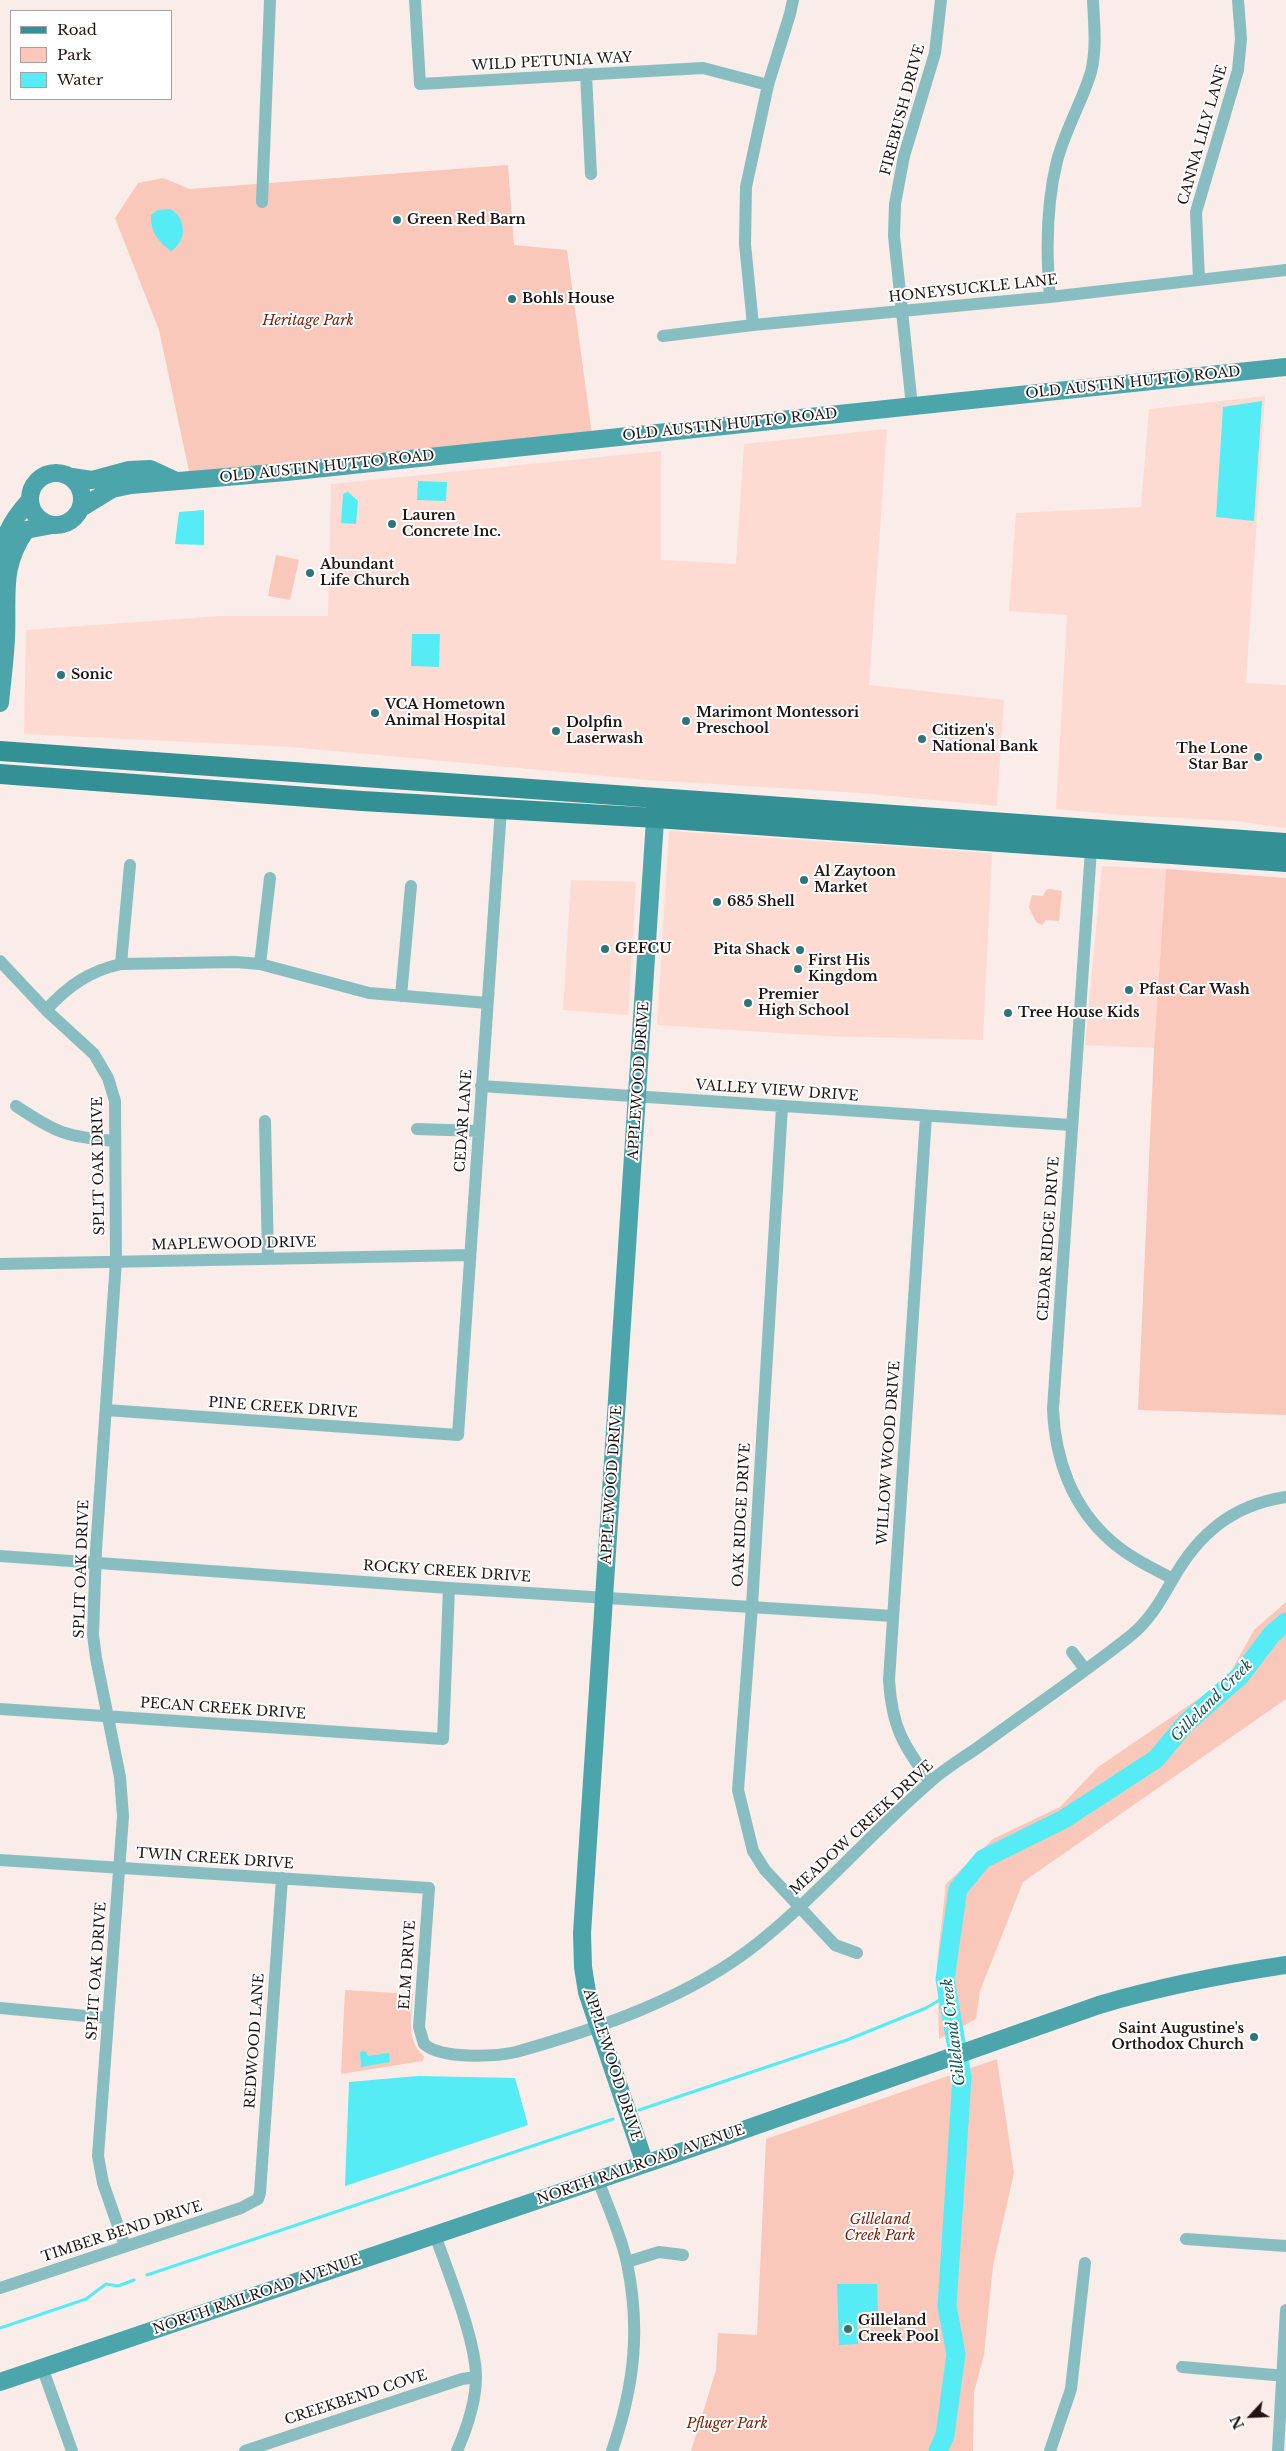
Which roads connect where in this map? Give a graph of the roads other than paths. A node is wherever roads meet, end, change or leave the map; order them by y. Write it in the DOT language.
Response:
graph roads {
  1 [pos="270,0"];
  2 [pos="415,0"];
  3 [pos="793,0"];
  4 [pos="941,0"];
  5 [pos="1093,0"];
  6 [pos="1238,0"];
  7 [pos="586,74"];
  8 [pos="768,85"];
  9 [pos="592,174"];
  10 [pos="262,202"];
  11 [pos="1286,270"];
  12 [pos="1199,279"];
  13 [pos="1050,297"];
  14 [pos="902,311"];
  15 [pos="753,325"];
  16 [pos="663,336"];
  17 [pos="1286,367"];
  18 [pos="912,406"];
  19 [pos="72,477"];
  20 [pos="174,481"];
  21 [pos="30,500"];
  22 [pos="81,508"];
  23 [pos="52,525"];
  24 [pos="6,578"];
  25 [pos="0,703"];
  26 [pos="0,751"];
  27 [pos="0,774"];
  28 [pos="657,797"];
  29 [pos="501,809"];
  30 [pos="656,818"];
  31 [pos="1286,843"];
  32 [pos="1222,848"];
  33 [pos="1091,849"];
  34 [pos="1286,862"];
  35 [pos="130,865"];
  36 [pos="270,878"];
  37 [pos="411,886"];
  38 [pos="0,961"];
  39 [pos="121,964"];
  40 [pos="260,964"];
  41 [pos="401,996"];
  42 [pos="486,1003"];
  43 [pos="46,1010"];
  44 [pos="481,1086"];
  45 [pos="638,1097"];
  46 [pos="16,1106"];
  47 [pos="782,1107"];
  48 [pos="926,1116"];
  49 [pos="265,1121"];
  50 [pos="1071,1125"];
  51 [pos="417,1129"];
  52 [pos="479,1131"];
  53 [pos="115,1141"];
  54 [pos="469,1255"];
  55 [pos="268,1258"];
  56 [pos="116,1261"];
  57 [pos="0,1264"];
  58 [pos="106,1410"];
  59 [pos="458,1435"];
  60 [pos="1286,1496"];
  61 [pos="0,1556"];
  62 [pos="96,1563"];
  63 [pos="1173,1579"];
  64 [pos="449,1588"];
  65 [pos="605,1596"];
  66 [pos="752,1606"];
  67 [pos="893,1616"];
  68 [pos="1072,1652"];
  69 [pos="1085,1669"];
  70 [pos="0,1709"];
  71 [pos="108,1716"];
  72 [pos="930,1782"];
  73 [pos="0,1860"];
  74 [pos="119,1868"];
  75 [pos="282,1878"];
  76 [pos="429,1888"];
  77 [pos="799,1908"];
  78 [pos="857,1953"];
  79 [pos="1286,1965"];
  80 [pos="0,2008"];
  81 [pos="108,2018"];
  82 [pos="598,2026"];
  83 [pos="424,2044"];
  84 [pos="645,2164"];
  85 [pos="598,2180"];
  86 [pos="253,2203"];
  87 [pos="435,2235"];
  88 [pos="1186,2238"];
  89 [pos="125,2246"];
  90 [pos="1286,2246"];
  91 [pos="683,2255"];
  92 [pos="627,2262"];
  93 [pos="1085,2263"];
  94 [pos="0,2288"];
  95 [pos="1286,2310"];
  96 [pos="42,2367"];
  97 [pos="1182,2367"];
  98 [pos="1284,2376"];
  99 [pos="476,2377"];
  100 [pos="0,2382"];
  101 [pos="72,2451"];
  102 [pos="246,2451"];
  103 [pos="457,2451"];
  104 [pos="612,2451"];
  105 [pos="1050,2451"];
  106 [pos="1278,2451"];
  1 -- 10 [label="street"];
  2 -- 7 [label="street, WILD PETUNIA WAY"];
  3 -- 8 [label="street"];
  4 -- 14 [label="street, FIREBUSH DRIVE"];
  5 -- 13 [label="street"];
  6 -- 12 [label="street, CANNA LILY LANE"];
  7 -- 8 [label="street, WILD PETUNIA WAY"];
  7 -- 9 [label="street"];
  8 -- 15 [label="street"];
  11 -- 12 [label="street, HONEYSUCKLE LANE"];
  12 -- 13 [label="street, HONEYSUCKLE LANE"];
  13 -- 14 [label="street, HONEYSUCKLE LANE"];
  14 -- 15 [label="street, HONEYSUCKLE LANE"];
  14 -- 18 [label="street, FIREBUSH DRIVE"];
  15 -- 16 [label="street, HONEYSUCKLE LANE"];
  17 -- 18 [label="street, OLD AUSTIN HUTTO ROAD"];
  18 -- 20 [label="street, OLD AUSTIN HUTTO ROAD"];
  19 -- 20 [label="street, OLD AUSTIN HUTTO ROAD"];
  19 -- 21 [label="street, OLD AUSTIN HUTTO ROAD"];
  19 -- 22 [label="street"];
  20 -- 22 [label="street, OLD AUSTIN HUTTO ROAD"];
  21 -- 23 [label="street"];
  21 -- 24 [label="street, OLD AUSTIN HUTTO ROAD"];
  22 -- 23 [label="street, OLD AUSTIN HUTTO ROAD"];
  23 -- 24 [label="street, OLD AUSTIN HUTTO ROAD"];
  24 -- 25 [label="street, OLD AUSTIN HUTTO ROAD"];
  26 -- 28 [label="main road"];
  27 -- 29 [label="main road"];
  28 -- 30 [label="street, APPLEWOOD DRIVE"];
  28 -- 32 [label="main road"];
  29 -- 30 [label="main road"];
  29 -- 42 [label="street, CEDAR LANE"];
  30 -- 33 [label="main road"];
  30 -- 45 [label="street, APPLEWOOD DRIVE"];
  31 -- 32 [label="main road"];
  32 -- 33 [label="main road"];
  32 -- 34 [label="main road"];
  33 -- 50 [label="street, CEDAR RIDGE DRIVE"];
  35 -- 39 [label="street"];
  36 -- 40 [label="street"];
  37 -- 41 [label="street"];
  38 -- 43 [label="street, SPLIT OAK DRIVE"];
  39 -- 40 [label="street"];
  39 -- 43 [label="street"];
  40 -- 41 [label="street"];
  41 -- 42 [label="street"];
  42 -- 44 [label="street, CEDAR LANE"];
  43 -- 53 [label="street, SPLIT OAK DRIVE"];
  44 -- 45 [label="street, VALLEY VIEW DRIVE"];
  44 -- 52 [label="street, CEDAR LANE"];
  45 -- 47 [label="street, VALLEY VIEW DRIVE"];
  45 -- 65 [label="street, APPLEWOOD DRIVE"];
  46 -- 53 [label="street"];
  47 -- 48 [label="street, VALLEY VIEW DRIVE"];
  47 -- 66 [label="street, OAK RIDGE DRIVE"];
  48 -- 50 [label="street, VALLEY VIEW DRIVE"];
  48 -- 67 [label="street, WILLOW WOOD DRIVE"];
  49 -- 55 [label="street"];
  50 -- 63 [label="street, CEDAR RIDGE DRIVE"];
  51 -- 52 [label="street"];
  52 -- 54 [label="street, CEDAR LANE"];
  53 -- 56 [label="street, SPLIT OAK DRIVE"];
  54 -- 55 [label="street, MAPLEWOOD DRIVE"];
  54 -- 59 [label="street, CEDAR LANE"];
  55 -- 56 [label="street, MAPLEWOOD DRIVE"];
  56 -- 57 [label="street, MAPLEWOOD DRIVE"];
  56 -- 58 [label="street, SPLIT OAK DRIVE"];
  58 -- 59 [label="street, PINE CREEK DRIVE"];
  58 -- 62 [label="street, SPLIT OAK DRIVE"];
  60 -- 63 [label="street, MEADOW CREEK DRIVE"];
  61 -- 62 [label="street, ROCKY CREEK DRIVE"];
  62 -- 64 [label="street, ROCKY CREEK DRIVE"];
  62 -- 71 [label="street, SPLIT OAK DRIVE"];
  63 -- 69 [label="street, MEADOW CREEK DRIVE"];
  64 -- 65 [label="street, ROCKY CREEK DRIVE"];
  64 -- 71 [label="street, PECAN CREEK DRIVE"];
  65 -- 66 [label="street, ROCKY CREEK DRIVE"];
  65 -- 82 [label="street, APPLEWOOD DRIVE"];
  66 -- 67 [label="street, ROCKY CREEK DRIVE"];
  66 -- 77 [label="street, OAK RIDGE DRIVE"];
  67 -- 72 [label="street, WILLOW WOOD DRIVE"];
  68 -- 69 [label="street"];
  69 -- 72 [label="street, MEADOW CREEK DRIVE"];
  70 -- 71 [label="street, PECAN CREEK DRIVE"];
  71 -- 74 [label="street, SPLIT OAK DRIVE"];
  72 -- 77 [label="street, MEADOW CREEK DRIVE"];
  73 -- 74 [label="street, TWIN CREEK DRIVE"];
  74 -- 75 [label="street, TWIN CREEK DRIVE"];
  74 -- 81 [label="street, SPLIT OAK DRIVE"];
  75 -- 76 [label="street, TWIN CREEK DRIVE"];
  75 -- 86 [label="street, REDWOOD LANE"];
  76 -- 83 [label="street, ELM DRIVE"];
  77 -- 78 [label="street, OAK RIDGE DRIVE"];
  77 -- 82 [label="street, MEADOW CREEK DRIVE"];
  79 -- 84 [label="street, NORTH RAILROAD AVENUE"];
  80 -- 81 [label="street"];
  81 -- 89 [label="street, SPLIT OAK DRIVE"];
  82 -- 83 [label="street, MEADOW CREEK DRIVE"];
  82 -- 84 [label="street, APPLEWOOD DRIVE"];
  84 -- 85 [label="street, NORTH RAILROAD AVENUE"];
  85 -- 87 [label="street, NORTH RAILROAD AVENUE"];
  85 -- 92 [label="street"];
  86 -- 89 [label="street, TIMBER BEND DRIVE"];
  87 -- 96 [label="street, NORTH RAILROAD AVENUE"];
  87 -- 99 [label="street"];
  88 -- 90 [label="street"];
  89 -- 94 [label="street, TIMBER BEND DRIVE"];
  91 -- 92 [label="street"];
  92 -- 104 [label="street"];
  93 -- 105 [label="street"];
  95 -- 98 [label="street"];
  96 -- 100 [label="street, NORTH RAILROAD AVENUE"];
  96 -- 101 [label="street"];
  97 -- 98 [label="street"];
  98 -- 106 [label="street"];
  99 -- 102 [label="street, CREEKBEND COVE"];
  99 -- 103 [label="street"];
}
